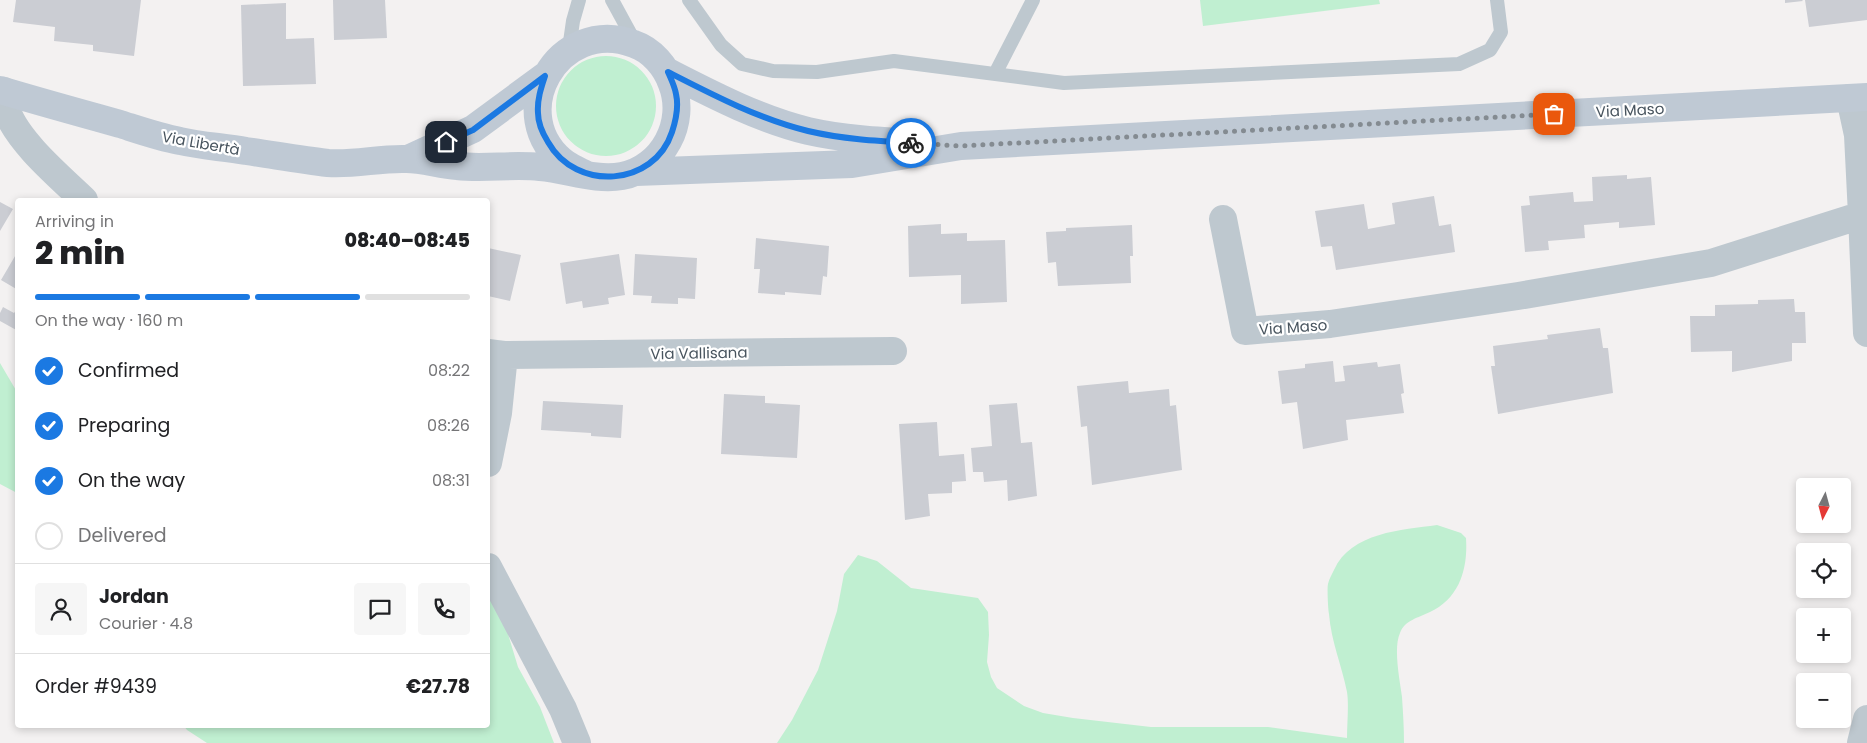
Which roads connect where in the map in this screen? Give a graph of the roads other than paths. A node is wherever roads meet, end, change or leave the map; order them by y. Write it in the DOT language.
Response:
graph roads {
  1 [pos="579,0"];
  2 [pos="612,0"];
  3 [pos="689,0"];
  4 [pos="1033,0"];
  5 [pos="1497,0"];
  6 [pos="636,44"];
  7 [pos="569,49"];
  8 [pos="668,72"];
  9 [pos="994,74"];
  10 [pos="545,76"];
  11 [pos="2,91"];
  12 [pos="1858,97"];
  13 [pos="961,146"];
  14 [pos="408,159"];
  15 [pos="636,172"];
  16 [pos="585,174"];
  17 [pos="82,198"];
  18 [pos="1862,215"];
  19 [pos="1224,219"];
  20 [pos="1867,334"];
  21 [pos="893,350"];
  22 [pos="496,354"];
  23 [pos="490,453"];
  24 [pos="490,571"];
  25 [pos="1867,719"];
  26 [pos="577,743"];
  27 [pos="1861,743"];
  1 -- 7 [label="lane"];
  2 -- 6 [label="lane"];
  3 -- 9 [label="lane"];
  4 -- 9 [label="lane"];
  5 -- 9 [label="lane"];
  6 -- 7 [label="main road"];
  6 -- 8 [label="main road"];
  7 -- 10 [label="main road"];
  8 -- 13 [label="main road"];
  8 -- 15 [label="main road"];
  10 -- 14 [label="main road, Via Libertà"];
  10 -- 16 [label="main road"];
  11 -- 14 [label="main road, Via Libertà"];
  11 -- 17 [label="street"];
  12 -- 13 [label="main road, Via Maso"];
  12 -- 18 [label="street, Via Maso"];
  13 -- 15 [label="main road"];
  14 -- 16 [label="main road, Via Libertà"];
  15 -- 16 [label="main road"];
  18 -- 19 [label="street, Via Maso"];
  18 -- 20 [label="street, Via Maso"];
  21 -- 22 [label="street, Via Vallisana"];
  22 -- 23 [label="street, Via Vallisana"];
  24 -- 26 [label="street"];
  25 -- 27 [label="street"];
}
